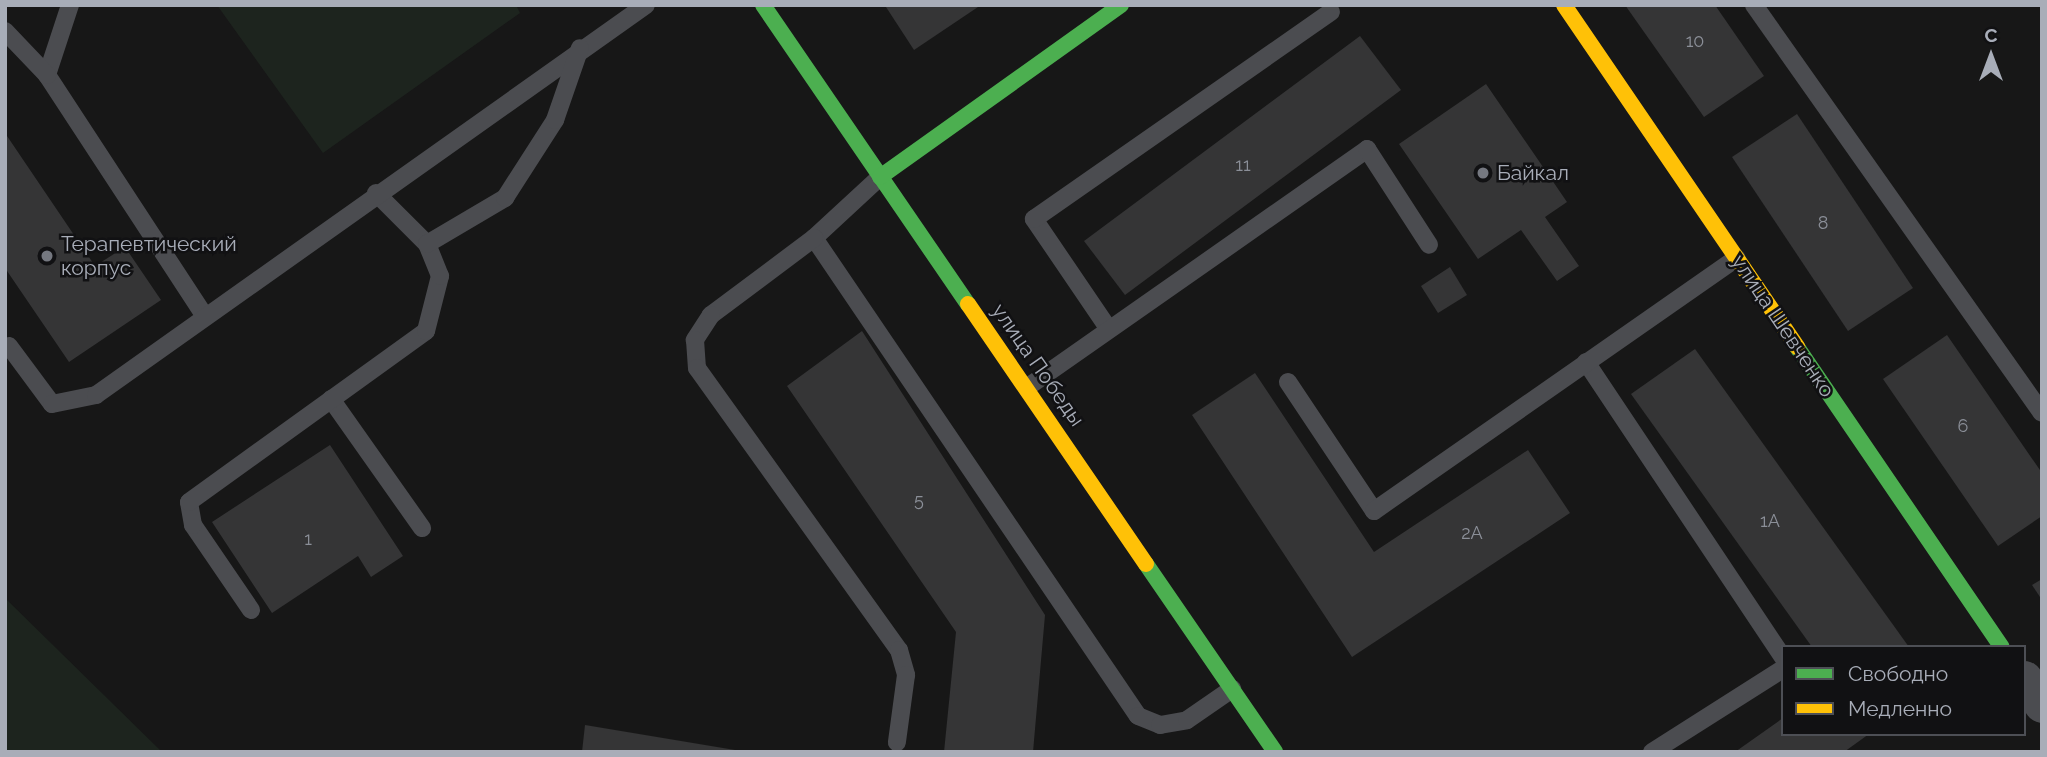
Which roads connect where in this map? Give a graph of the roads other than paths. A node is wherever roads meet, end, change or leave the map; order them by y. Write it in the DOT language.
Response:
graph roads {
  1 [pos="70,5"];
  2 [pos="646,5"];
  3 [pos="763,5"];
  4 [pos="1121,5"];
  5 [pos="1564,5"];
  6 [pos="1754,5"];
  7 [pos="1331,12"];
  8 [pos="5,31"];
  9 [pos="580,48"];
  10 [pos="47,75"];
  11 [pos="880,177"];
  12 [pos="376,193"];
  13 [pos="814,238"];
  14 [pos="427,244"];
  15 [pos="1429,245"];
  16 [pos="1737,258"];
  17 [pos="205,316"];
  18 [pos="1108,328"];
  19 [pos="9,346"];
  20 [pos="1586,362"];
  21 [pos="1288,382"];
  22 [pos="1029,386"];
  23 [pos="331,399"];
  24 [pos="2042,413"];
  25 [pos="422,528"];
  26 [pos="251,610"];
  27 [pos="2002,645"];
  28 [pos="1781,654"];
  29 [pos="1781,670"];
  30 [pos="2026,682"];
  31 [pos="1232,689"];
  32 [pos="2042,704"];
  33 [pos="897,742"];
  34 [pos="1275,752"];
  35 [pos="1652,752"];
  1 -- 10 [label="lane"];
  2 -- 9 [label="lane"];
  3 -- 11 [label="street, улица Победы"];
  4 -- 11 [label="street"];
  5 -- 16 [label="street, улица Шевченко"];
  6 -- 24 [label="lane"];
  7 -- 18 [label="lane"];
  8 -- 10 [label="lane"];
  9 -- 12 [label="lane"];
  9 -- 14 [label="lane"];
  10 -- 17 [label="lane"];
  11 -- 13 [label="lane"];
  11 -- 22 [label="street, улица Победы"];
  12 -- 14 [label="lane"];
  12 -- 17 [label="lane"];
  13 -- 31 [label="lane"];
  13 -- 33 [label="lane"];
  14 -- 23 [label="lane"];
  15 -- 18 [label="lane"];
  16 -- 20 [label="lane"];
  16 -- 27 [label="street, улица Шевченко"];
  17 -- 19 [label="lane"];
  18 -- 22 [label="lane"];
  20 -- 21 [label="lane"];
  20 -- 28 [label="lane"];
  22 -- 31 [label="street, улица Победы"];
  23 -- 25 [label="lane"];
  23 -- 26 [label="lane"];
  29 -- 35 [label="lane"];
  30 -- 32 [label="street"];
  31 -- 34 [label="street, улица Победы"];
}
